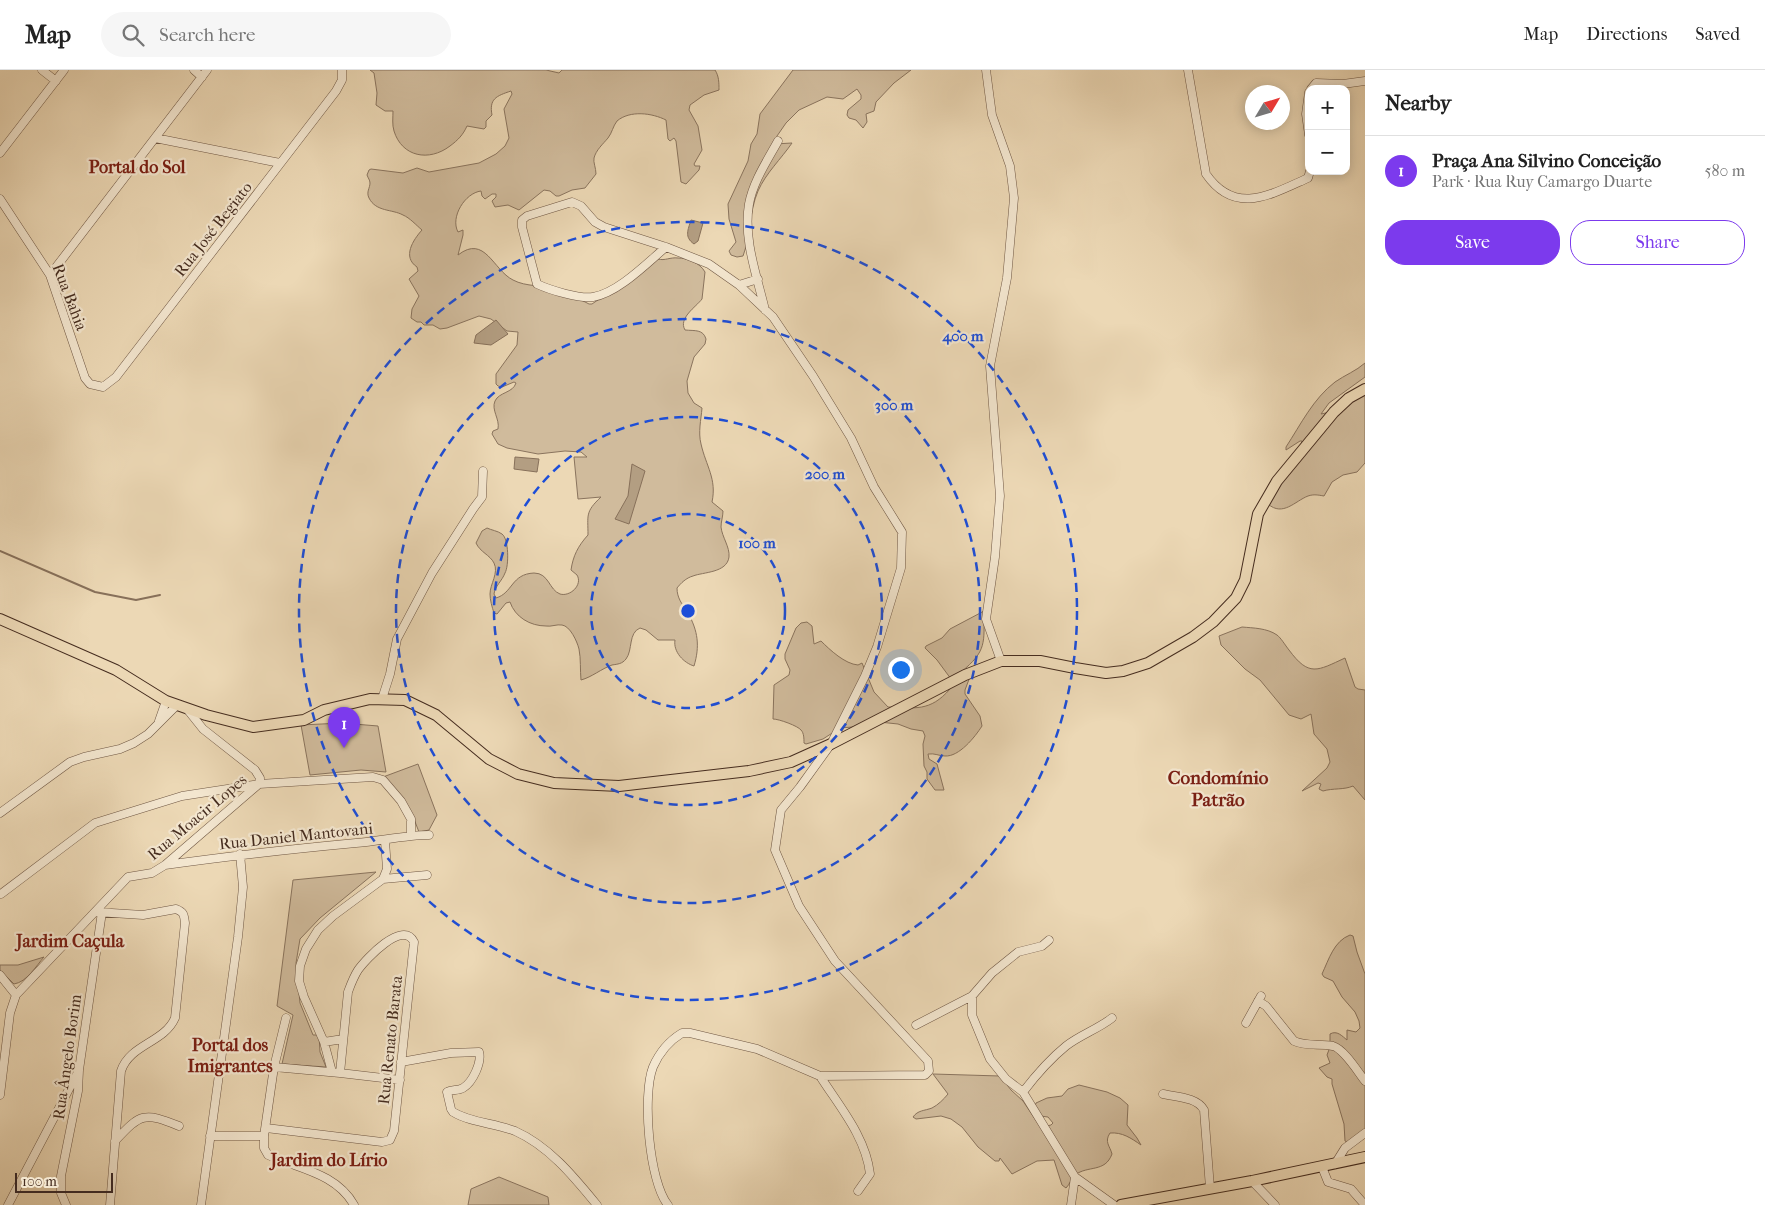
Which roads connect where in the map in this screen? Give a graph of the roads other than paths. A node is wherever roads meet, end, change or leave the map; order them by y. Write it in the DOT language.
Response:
graph roads {
  1 [pos="42,70"];
  2 [pos="64,70"];
  3 [pos="194,70"];
  4 [pos="342,70"];
  5 [pos="986,70"];
  6 [pos="1188,70"];
  7 [pos="205,73"];
  8 [pos="56,81"];
  9 [pos="1365,81"];
  10 [pos="1314,85"];
  11 [pos="155,138"];
  12 [pos="778,141"];
  13 [pos="0,153"];
  14 [pos="280,163"];
  15 [pos="1309,175"];
  16 [pos="0,199"];
  17 [pos="666,247"];
  18 [pos="50,275"];
  19 [pos="758,279"];
  20 [pos="739,285"];
  21 [pos="765,310"];
  22 [pos="90,384"];
  23 [pos="1365,389"];
  24 [pos="483,471"];
  25 [pos="0,619"];
  26 [pos="1001,661"];
  27 [pos="382,699"];
  28 [pos="166,701"];
  29 [pos="177,705"];
  30 [pos="187,709"];
  31 [pos="206,715"];
  32 [pos="158,725"];
  33 [pos="204,729"];
  34 [pos="831,744"];
  35 [pos="259,784"];
  36 [pos="0,813"];
  37 [pos="411,835"];
  38 [pos="429,835"];
  39 [pos="385,841"];
  40 [pos="240,854"];
  41 [pos="165,865"];
  42 [pos="427,875"];
  43 [pos="383,879"];
  44 [pos="2,894"];
  45 [pos="99,912"];
  46 [pos="1049,940"];
  47 [pos="0,975"];
  48 [pos="16,995"];
  49 [pos="972,996"];
  50 [pos="958,1004"];
  51 [pos="972,1015"];
  52 [pos="286,1018"];
  53 [pos="1112,1018"];
  54 [pos="1246,1023"];
  55 [pos="916,1025"];
  56 [pos="343,1039"];
  57 [pos="324,1042"];
  58 [pos="402,1062"];
  59 [pos="274,1067"];
  60 [pos="79,1070"];
  61 [pos="336,1072"];
  62 [pos="820,1076"];
  63 [pos="400,1080"];
  64 [pos="1365,1081"];
  65 [pos="1023,1092"];
  66 [pos="1163,1094"];
  67 [pos="0,1095"];
  68 [pos="179,1126"];
  69 [pos="265,1132"];
  70 [pos="1365,1133"];
  71 [pos="210,1136"];
  72 [pos="115,1141"];
  73 [pos="1365,1157"];
  74 [pos="1335,1164"];
  75 [pos="1322,1167"];
  76 [pos="1075,1177"];
  77 [pos="1252,1181"];
  78 [pos="1210,1188"];
  79 [pos="858,1191"];
  80 [pos="8,1205"];
  81 [pos="66,1205"];
  82 [pos="110,1205"];
  83 [pos="201,1205"];
  84 [pos="354,1205"];
  85 [pos="597,1205"];
  86 [pos="668,1205"];
  87 [pos="1071,1205"];
  88 [pos="1114,1205"];
  89 [pos="1121,1205"];
  90 [pos="1275,1205"];
  91 [pos="1365,1205"];
  1 -- 8 [label="street"];
  2 -- 8 [label="street"];
  3 -- 7 [label="street"];
  4 -- 14 [label="street, Rua José Begiato"];
  5 -- 26 [label="street"];
  6 -- 15 [label="street"];
  7 -- 11 [label="street"];
  8 -- 13 [label="street"];
  9 -- 10 [label="street"];
  11 -- 14 [label="street"];
  11 -- 18 [label="street"];
  12 -- 19 [label="street"];
  14 -- 22 [label="street, Rua José Begiato"];
  16 -- 18 [label="street, Rua Bahia"];
  17 -- 17 [label="street"];
  17 -- 20 [label="street"];
  18 -- 22 [label="street, Rua Bahia"];
  19 -- 20 [label="street"];
  19 -- 21 [label="street"];
  20 -- 21 [label="street"];
  21 -- 34 [label="street"];
  23 -- 26 [label="main road"];
  24 -- 27 [label="street"];
  25 -- 28 [label="main road"];
  26 -- 34 [label="main road"];
  27 -- 31 [label="main road"];
  27 -- 34 [label="main road"];
  28 -- 29 [label="main road"];
  28 -- 32 [label="street"];
  29 -- 30 [label="main road"];
  29 -- 32 [label="street"];
  30 -- 31 [label="main road"];
  30 -- 33 [label="street, Rua Moacir Lopes"];
  31 -- 33 [label="street"];
  32 -- 36 [label="street"];
  33 -- 35 [label="street, Rua Moacir Lopes"];
  34 -- 62 [label="street"];
  35 -- 37 [label="street"];
  35 -- 41 [label="street, Rua Moacir Lopes"];
  35 -- 44 [label="street"];
  37 -- 38 [label="street, Rua Daniel Mantovani"];
  37 -- 39 [label="street, Rua Daniel Mantovani"];
  39 -- 40 [label="street, Rua Daniel Mantovani"];
  39 -- 43 [label="street"];
  40 -- 41 [label="street, Rua Daniel Mantovani"];
  40 -- 71 [label="street"];
  41 -- 45 [label="street, Rua Moacir Lopes"];
  42 -- 43 [label="street"];
  43 -- 57 [label="street"];
  45 -- 48 [label="street, Rua Moacir Lopes"];
  45 -- 60 [label="street, Rua Ângelo Borim"];
  45 -- 72 [label="street"];
  46 -- 49 [label="street"];
  47 -- 48 [label="street"];
  48 -- 67 [label="street, Rua Moacir Lopes"];
  49 -- 50 [label="street"];
  49 -- 51 [label="street"];
  50 -- 51 [label="street"];
  50 -- 55 [label="street"];
  51 -- 65 [label="street"];
  52 -- 59 [label="street"];
  53 -- 65 [label="street"];
  54 -- 64 [label="street"];
  56 -- 57 [label="street"];
  56 -- 58 [label="street, Rua Renato Barata"];
  56 -- 61 [label="street"];
  57 -- 61 [label="street"];
  58 -- 63 [label="street, Rua Renato Barata"];
  58 -- 85 [label="street"];
  59 -- 61 [label="street"];
  59 -- 69 [label="street"];
  60 -- 80 [label="street"];
  60 -- 81 [label="street, Rua Ângelo Borim"];
  61 -- 63 [label="street"];
  62 -- 79 [label="street"];
  62 -- 86 [label="street"];
  63 -- 69 [label="street, Rua Renato Barata"];
  65 -- 76 [label="street"];
  66 -- 78 [label="street"];
  68 -- 72 [label="street"];
  69 -- 71 [label="street"];
  69 -- 84 [label="street"];
  70 -- 74 [label="street"];
  71 -- 83 [label="street"];
  72 -- 82 [label="street"];
  73 -- 74 [label="main road"];
  74 -- 75 [label="main road"];
  75 -- 77 [label="main road"];
  75 -- 91 [label="street"];
  76 -- 87 [label="street"];
  76 -- 88 [label="street"];
  77 -- 78 [label="main road"];
  77 -- 90 [label="street"];
  78 -- 89 [label="main road"];
}
